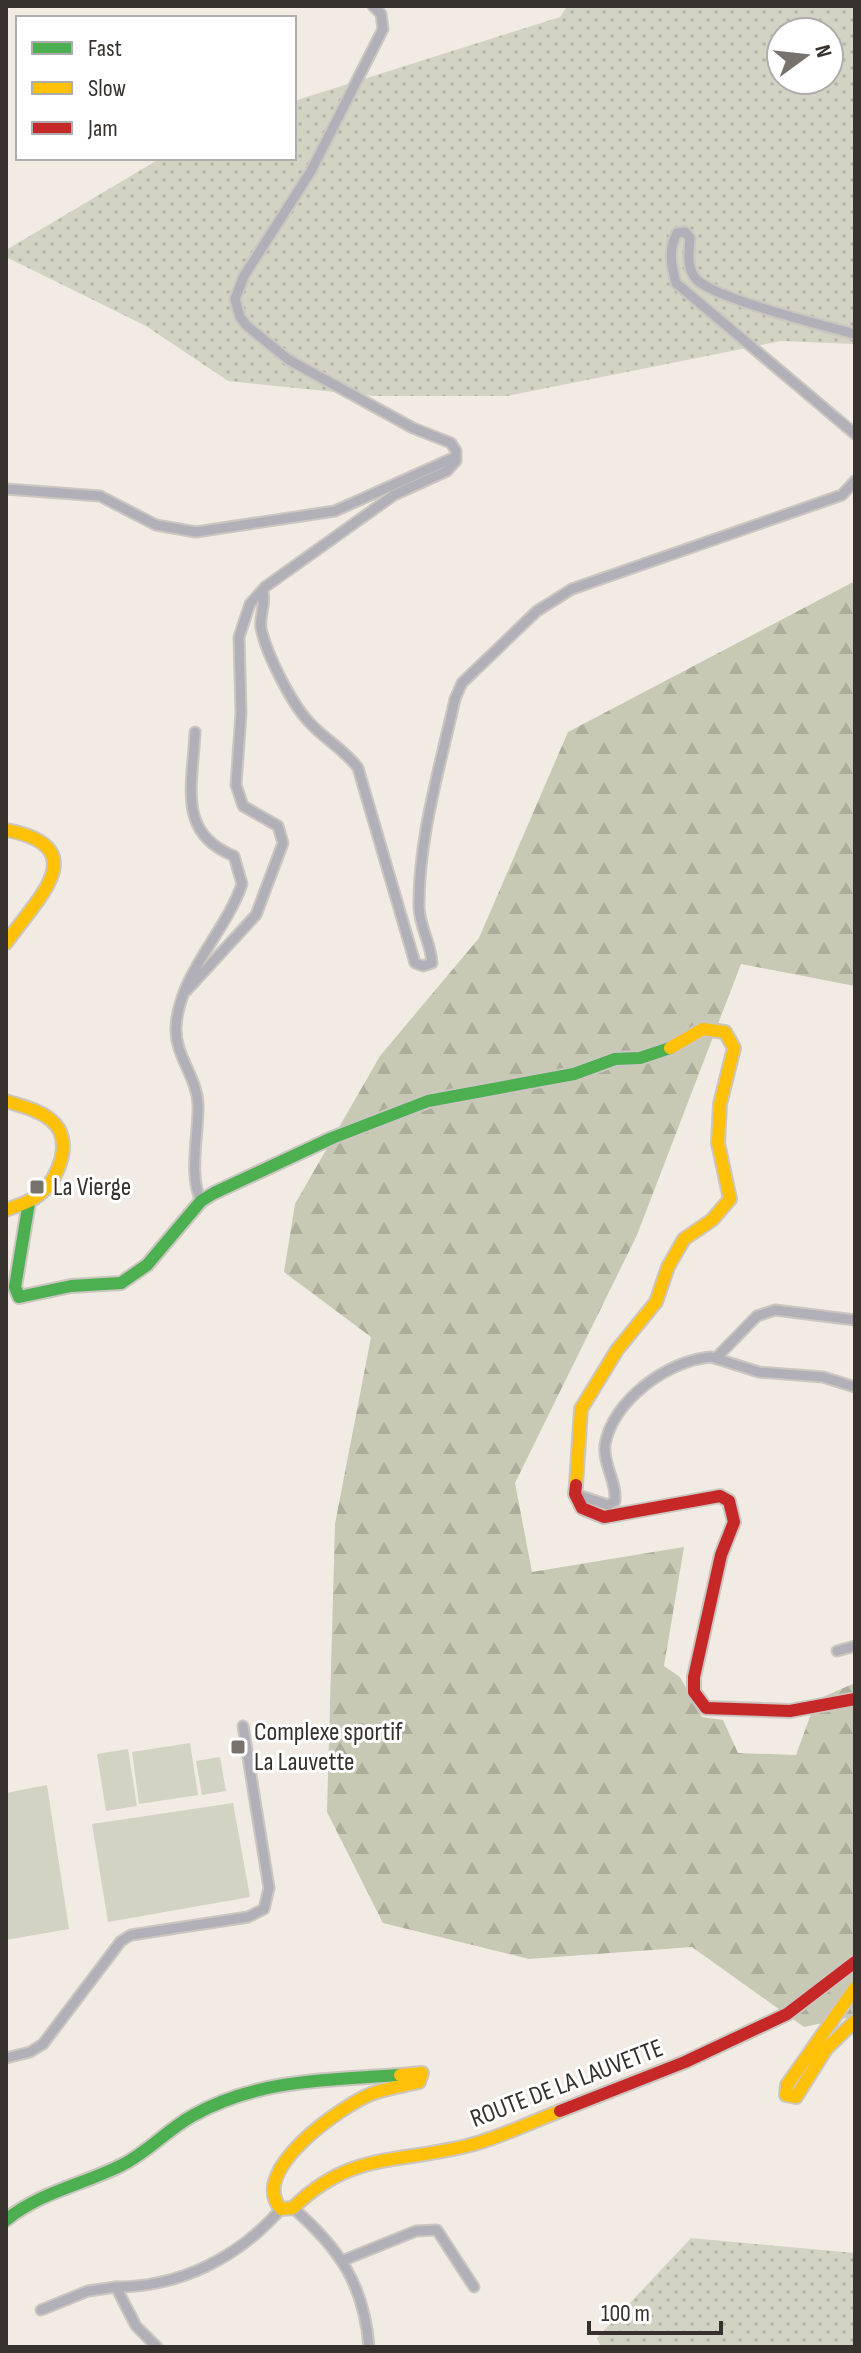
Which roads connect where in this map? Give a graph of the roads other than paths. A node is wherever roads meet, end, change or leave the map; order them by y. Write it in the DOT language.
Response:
graph roads {
  1 [pos="373,6"];
  2 [pos="855,334"];
  3 [pos="855,434"];
  4 [pos="453,458"];
  5 [pos="855,481"];
  6 [pos="6,489"];
  7 [pos="263,592"];
  8 [pos="195,732"];
  9 [pos="6,830"];
  10 [pos="6,943"];
  11 [pos="186,991"];
  12 [pos="6,1101"];
  13 [pos="201,1201"];
  14 [pos="29,1202"];
  15 [pos="6,1210"];
  16 [pos="855,1320"];
  17 [pos="716,1358"];
  18 [pos="855,1387"];
  19 [pos="575,1494"];
  20 [pos="855,1646"];
  21 [pos="837,1651"];
  22 [pos="855,1699"];
  23 [pos="243,1726"];
  24 [pos="855,1962"];
  25 [pos="855,1988"];
  26 [pos="855,2021"];
  27 [pos="6,2058"];
  28 [pos="287,2209"];
  29 [pos="6,2220"];
  30 [pos="344,2260"];
  31 [pos="116,2287"];
  32 [pos="474,2287"];
  33 [pos="41,2310"];
  34 [pos="157,2347"];
  35 [pos="369,2347"];
  1 -- 4 [label="street"];
  2 -- 3 [label="street"];
  4 -- 6 [label="street"];
  4 -- 7 [label="street"];
  5 -- 7 [label="street"];
  7 -- 11 [label="street"];
  8 -- 11 [label="street"];
  9 -- 10 [label="street"];
  11 -- 13 [label="street"];
  12 -- 14 [label="street"];
  13 -- 14 [label="street"];
  13 -- 19 [label="street"];
  14 -- 15 [label="street"];
  16 -- 17 [label="street"];
  17 -- 18 [label="street"];
  17 -- 19 [label="street"];
  19 -- 22 [label="street"];
  20 -- 21 [label="street"];
  23 -- 27 [label="street"];
  24 -- 28 [label="street, ROUTE DE LA LAUVETTE"];
  25 -- 26 [label="street"];
  28 -- 29 [label="street"];
  28 -- 30 [label="street"];
  28 -- 31 [label="street"];
  30 -- 32 [label="street"];
  30 -- 35 [label="street"];
  31 -- 33 [label="street"];
  31 -- 34 [label="street"];
}
